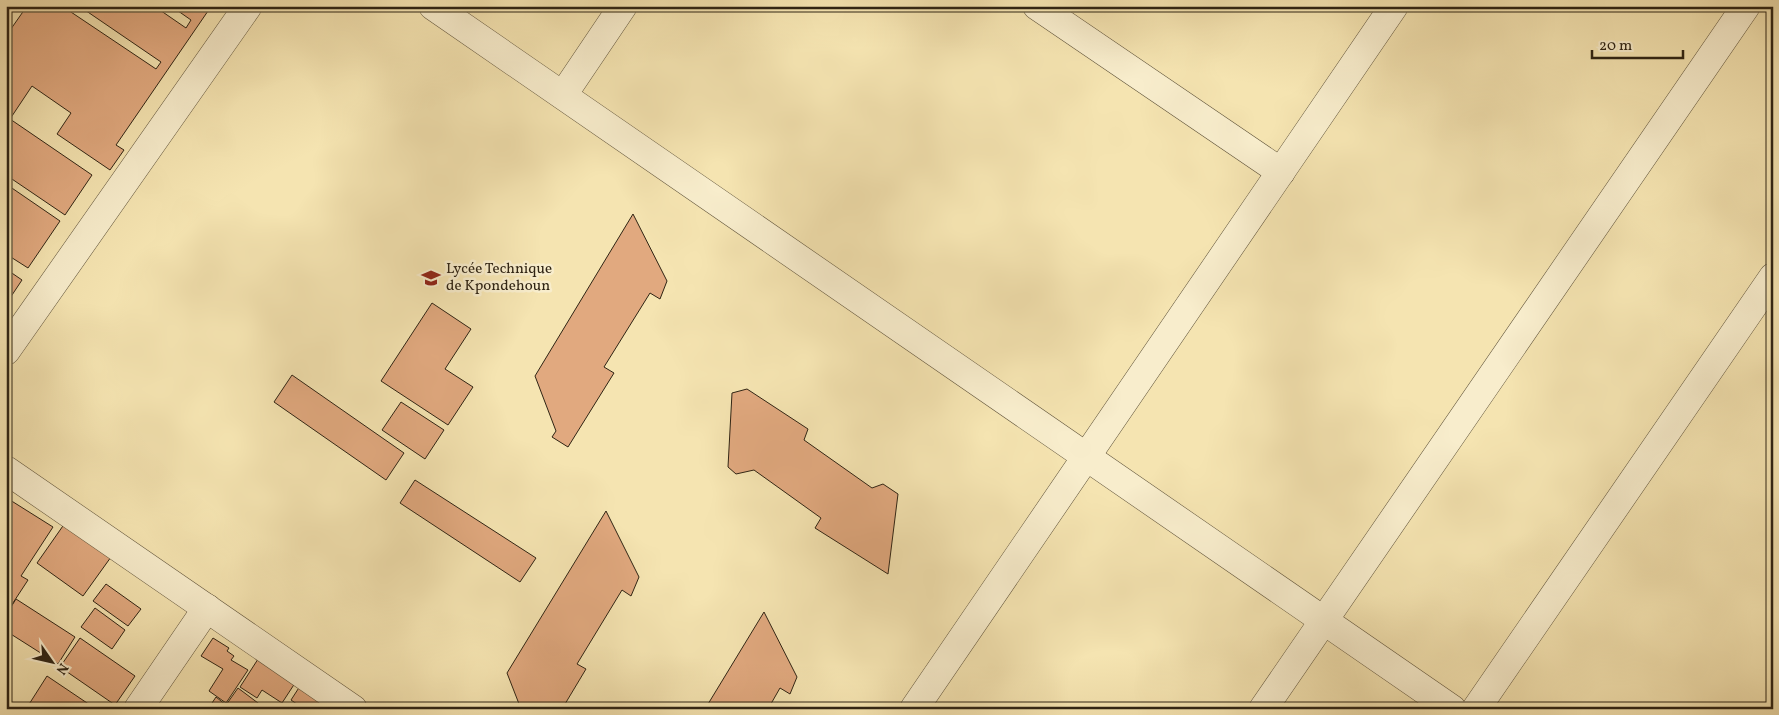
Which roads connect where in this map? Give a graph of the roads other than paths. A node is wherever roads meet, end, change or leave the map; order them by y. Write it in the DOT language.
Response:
graph roads {
  1 [pos="248,6"];
  2 [pos="433,6"];
  3 [pos="623,6"];
  4 [pos="1037,6"];
  5 [pos="1394,6"];
  6 [pos="1746,6"];
  7 [pos="563,95"];
  8 [pos="1281,172"];
  9 [pos="1773,277"];
  10 [pos="6,351"];
  11 [pos="1086,457"];
  12 [pos="6,470"];
  13 [pos="207,608"];
  14 [pos="1324,620"];
  15 [pos="138,709"];
  16 [pos="353,709"];
  17 [pos="914,709"];
  18 [pos="1263,709"];
  19 [pos="1452,709"];
  20 [pos="1476,709"];
  1 -- 10 [label="street"];
  2 -- 7 [label="street"];
  3 -- 7 [label="street"];
  4 -- 8 [label="street"];
  5 -- 8 [label="street"];
  6 -- 14 [label="street"];
  7 -- 11 [label="street"];
  8 -- 11 [label="street"];
  9 -- 20 [label="street"];
  11 -- 14 [label="street"];
  11 -- 17 [label="street"];
  12 -- 13 [label="street"];
  13 -- 15 [label="street"];
  13 -- 16 [label="street"];
  14 -- 18 [label="street"];
  14 -- 19 [label="street"];
}
